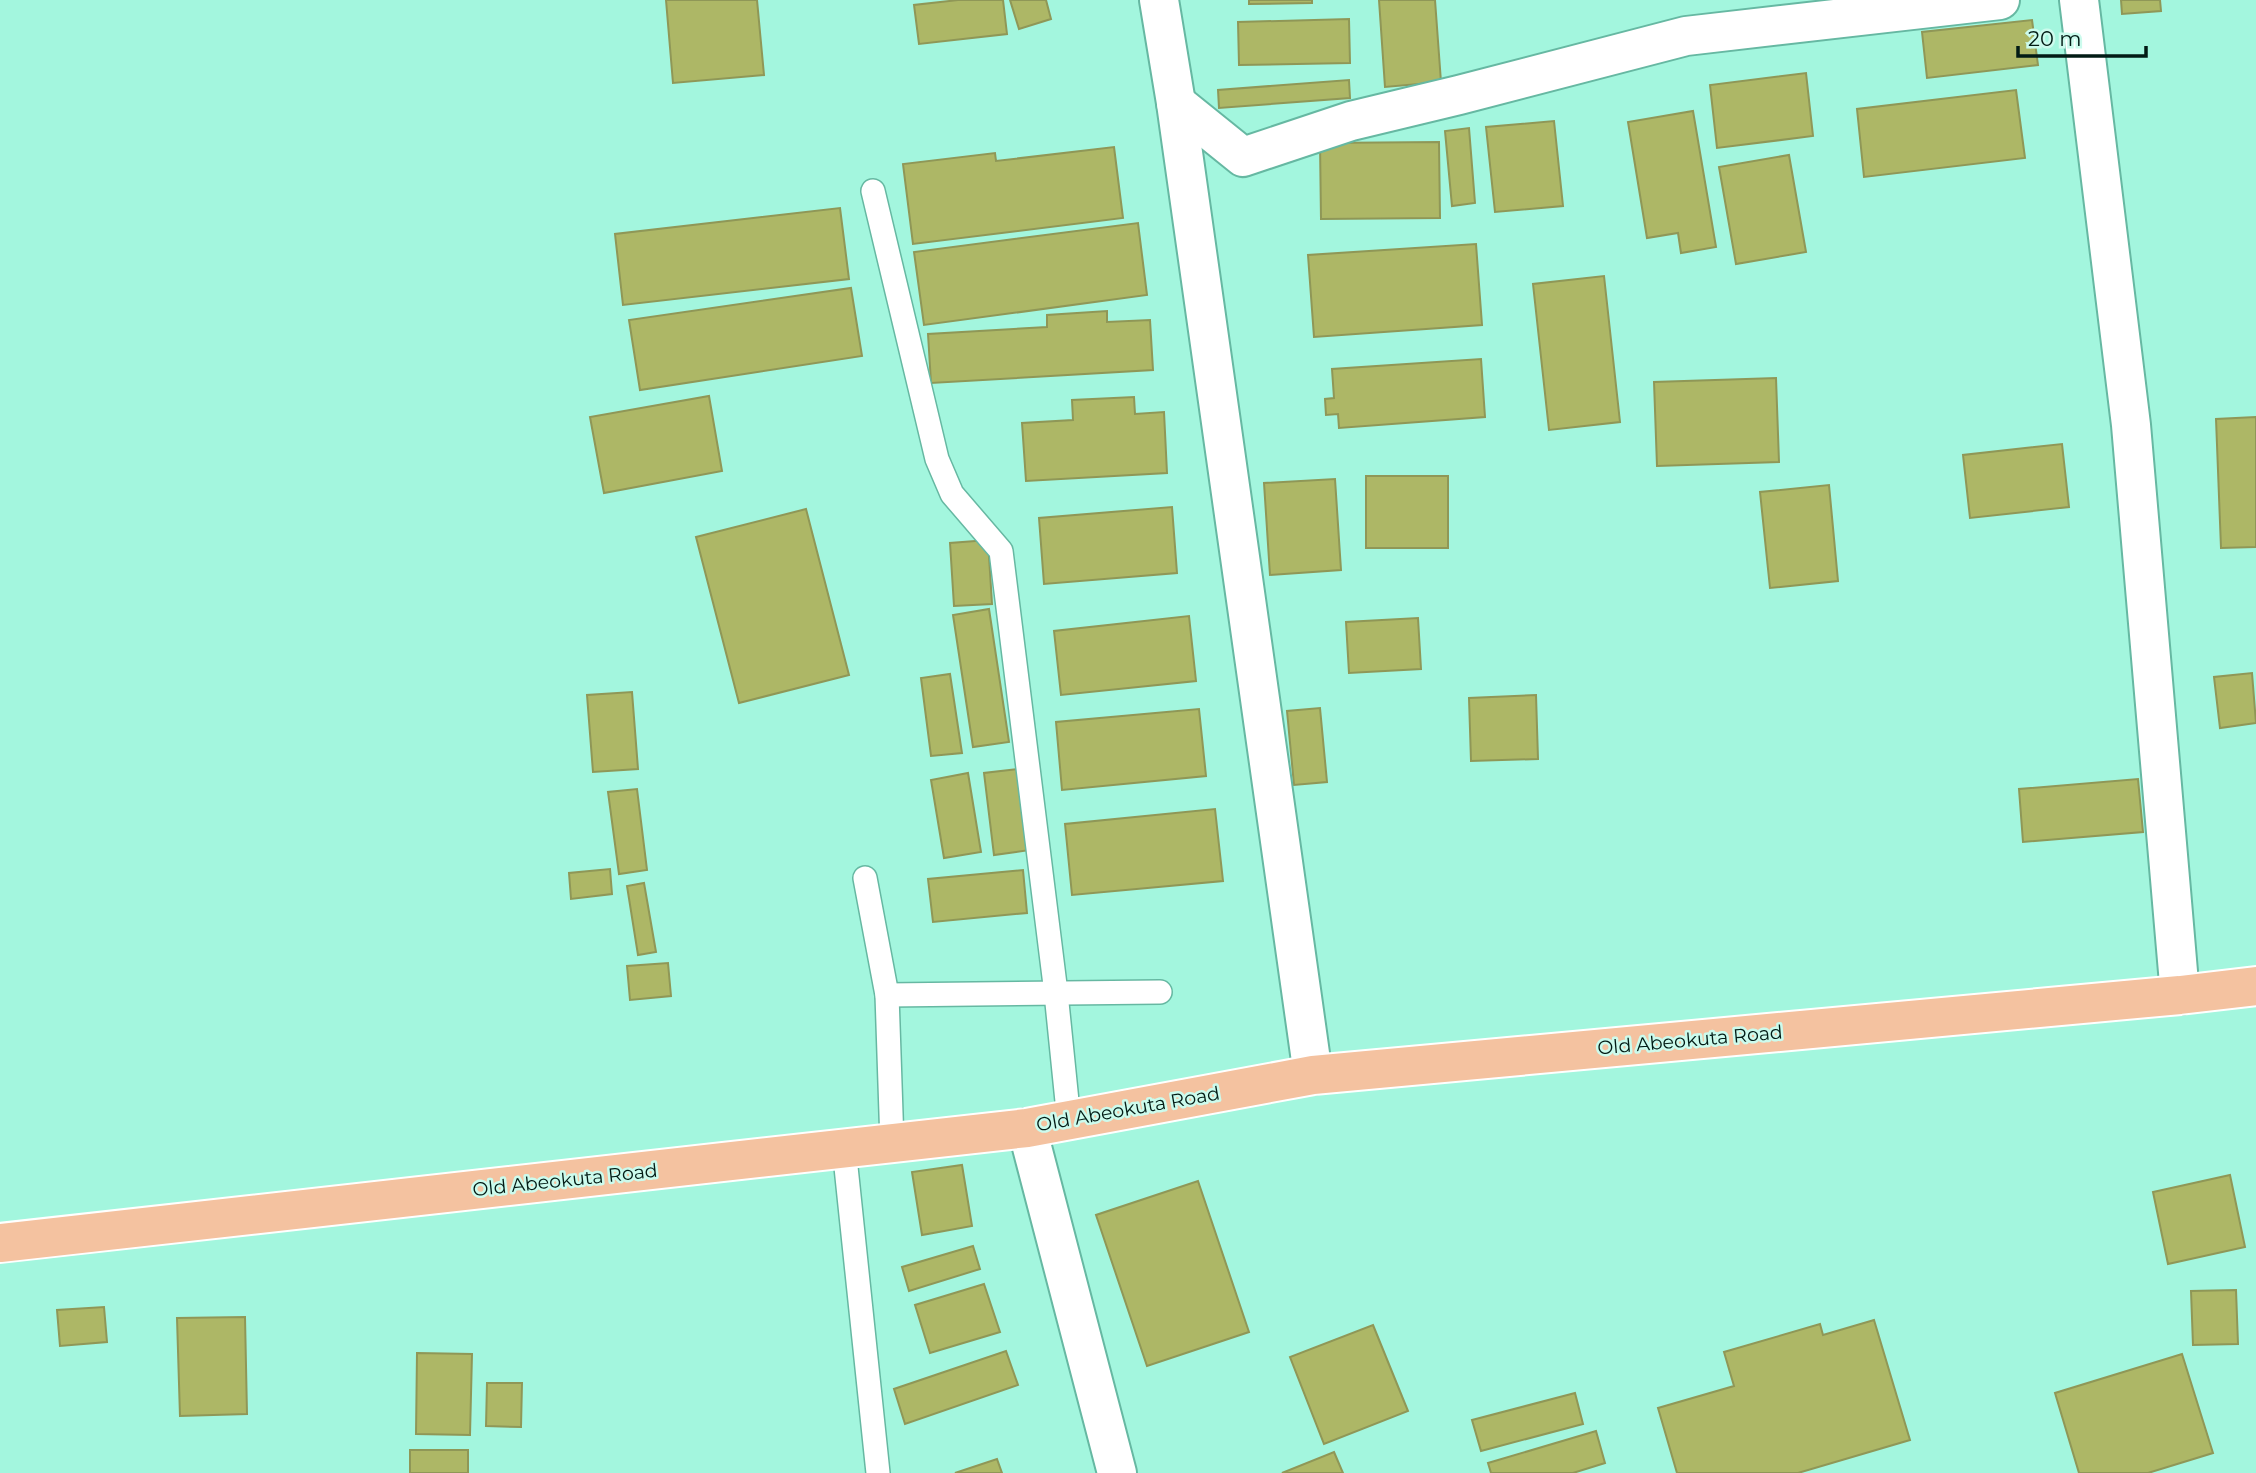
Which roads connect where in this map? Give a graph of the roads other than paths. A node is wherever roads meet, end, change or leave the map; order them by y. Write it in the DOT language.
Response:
graph roads {
  1 [pos="1159,0"];
  2 [pos="2000,0"];
  3 [pos="2079,0"];
  4 [pos="1176,103"];
  5 [pos="873,191"];
  6 [pos="865,878"];
  7 [pos="2256,986"];
  8 [pos="1160,992"];
  9 [pos="1056,993"];
  10 [pos="887,995"];
  11 [pos="2180,996"];
  12 [pos="1313,1075"];
  13 [pos="1069,1121"];
  14 [pos="1027,1128"];
  15 [pos="892,1143"];
  16 [pos="844,1148"];
  17 [pos="0,1245"];
  18 [pos="878,1473"];
  19 [pos="1117,1473"];
  1 -- 4 [label="street"];
  2 -- 4 [label="street"];
  3 -- 11 [label="street"];
  4 -- 12 [label="street"];
  5 -- 9 [label="lane"];
  6 -- 10 [label="lane"];
  7 -- 11 [label="highway, Old Abeokuta Road"];
  8 -- 9 [label="lane"];
  9 -- 10 [label="lane"];
  9 -- 13 [label="lane"];
  10 -- 15 [label="lane"];
  11 -- 12 [label="highway, Old Abeokuta Road"];
  12 -- 13 [label="highway, Old Abeokuta Road"];
  13 -- 14 [label="highway, Old Abeokuta Road"];
  14 -- 15 [label="highway, Old Abeokuta Road"];
  14 -- 19 [label="street"];
  15 -- 16 [label="highway, Old Abeokuta Road"];
  16 -- 17 [label="highway, Old Abeokuta Road"];
  16 -- 18 [label="lane"];
}
